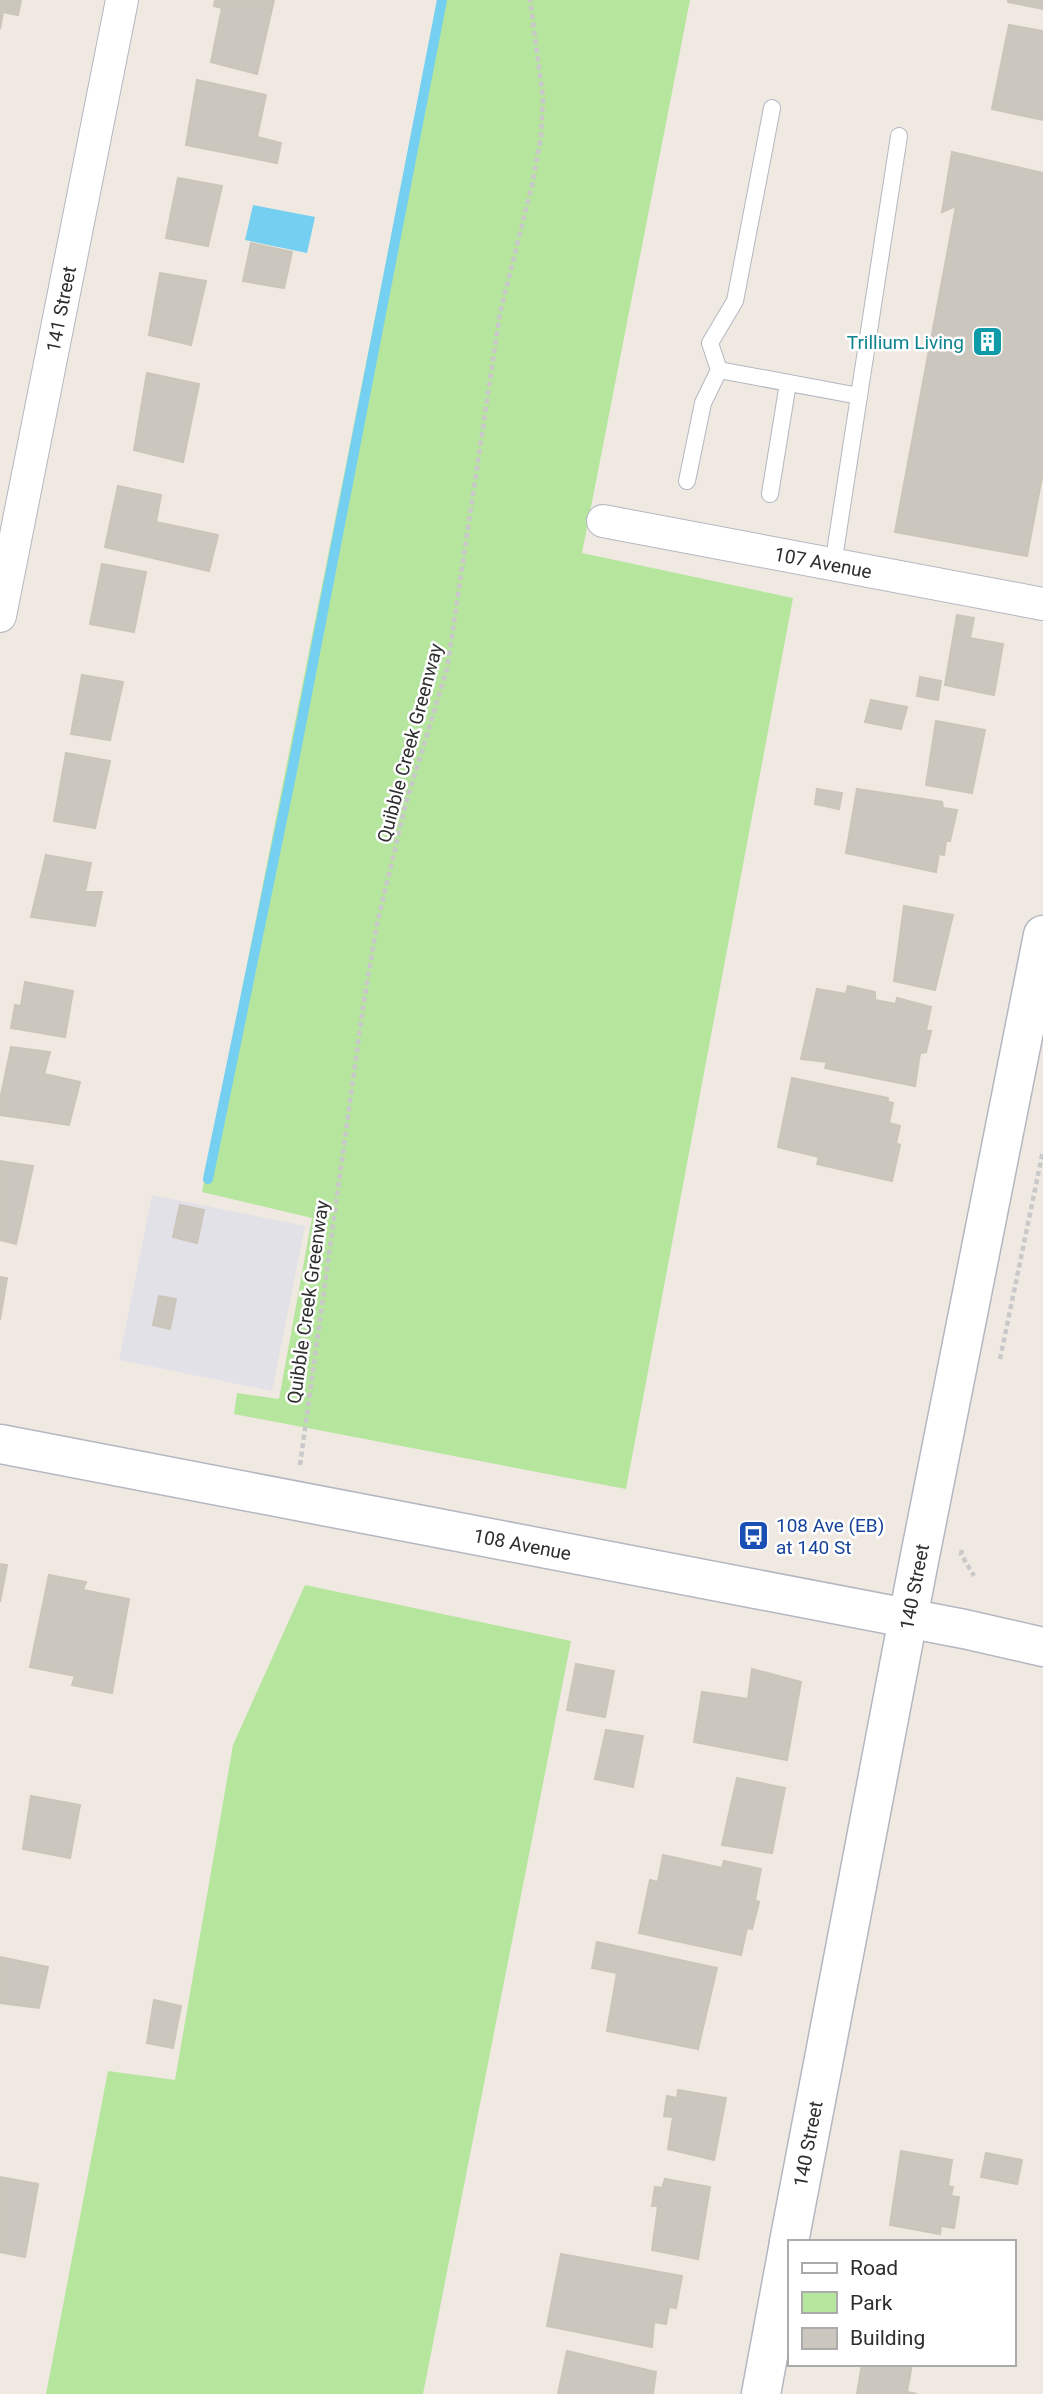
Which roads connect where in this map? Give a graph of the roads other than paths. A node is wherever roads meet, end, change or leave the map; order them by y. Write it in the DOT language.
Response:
graph roads {
  1 [pos="122,0"];
  2 [pos="772,108"];
  3 [pos="899,136"];
  4 [pos="719,370"];
  5 [pos="788,383"];
  6 [pos="859,396"];
  7 [pos="687,481"];
  8 [pos="770,494"];
  9 [pos="603,521"];
  10 [pos="832,565"];
  11 [pos="1043,604"];
  12 [pos="0,616"];
  13 [pos="1043,935"];
  14 [pos="0,1444"];
  15 [pos="909,1618"];
  16 [pos="1043,1647"];
  17 [pos="789,2240"];
  18 [pos="788,2247"];
  19 [pos="761,2394"];
  1 -- 12 [label="street, 141 Street"];
  2 -- 4 [label="lane"];
  3 -- 6 [label="lane"];
  4 -- 5 [label="lane"];
  4 -- 7 [label="lane"];
  5 -- 6 [label="lane"];
  5 -- 8 [label="lane"];
  6 -- 10 [label="lane"];
  9 -- 10 [label="street, 107 Avenue"];
  10 -- 11 [label="street, 107 Avenue"];
  13 -- 15 [label="main road, 140 Street"];
  14 -- 15 [label="main road, 108 Avenue"];
  15 -- 16 [label="main road, 108 Avenue"];
  15 -- 17 [label="main road, 140 Street"];
  18 -- 19 [label="main road, 140 Street"];
}
